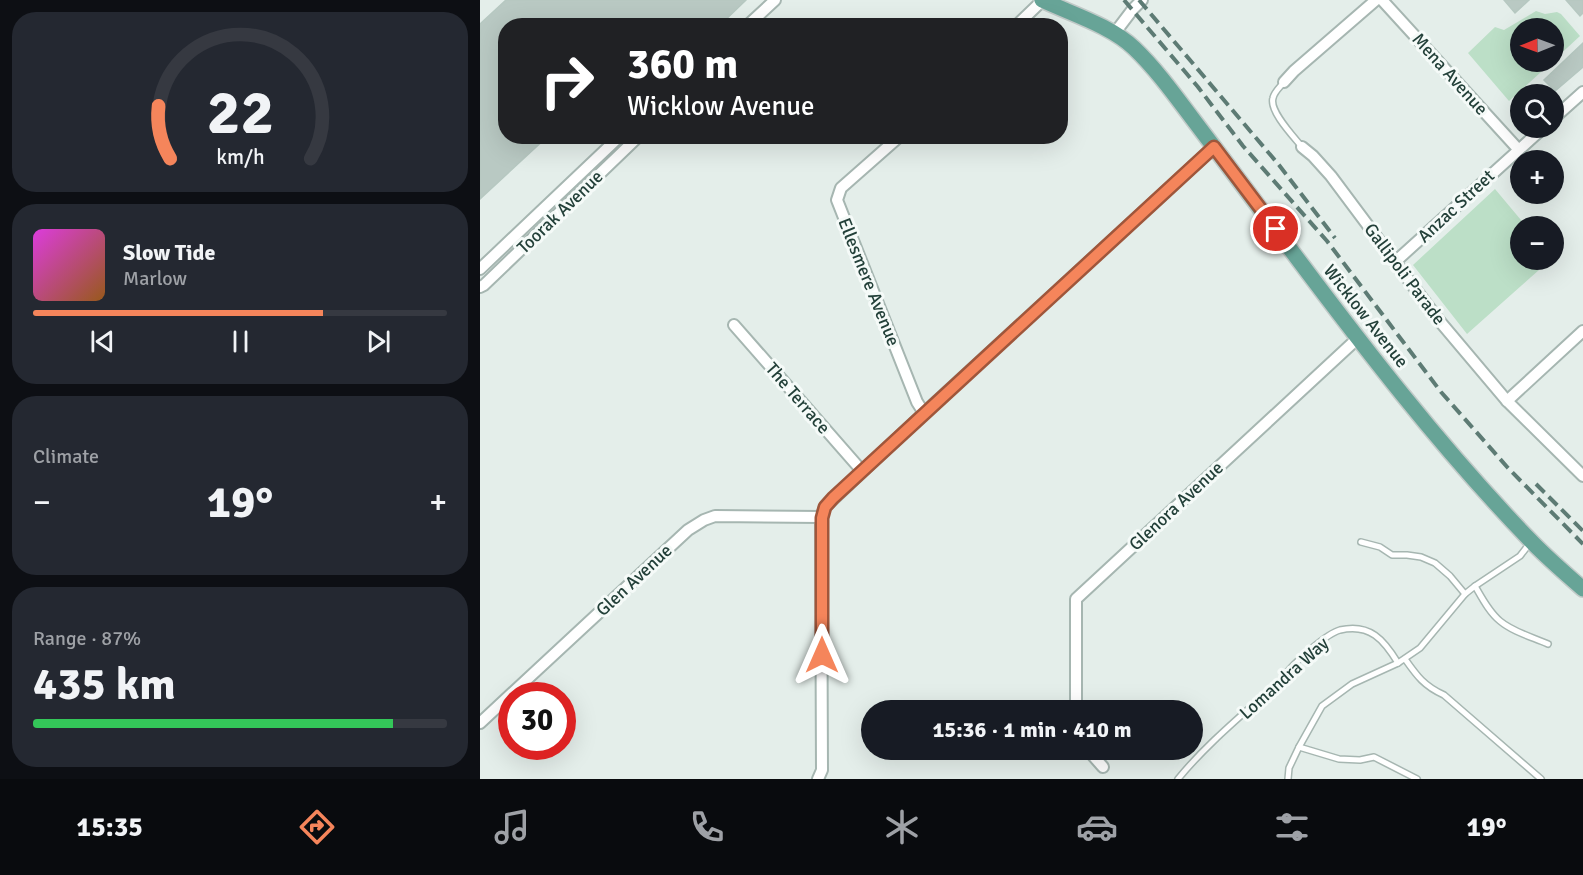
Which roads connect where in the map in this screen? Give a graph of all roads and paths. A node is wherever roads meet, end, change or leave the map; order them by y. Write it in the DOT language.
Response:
graph roads {
  1 [pos="774,0"];
  2 [pos="1042,0"];
  3 [pos="1142,0"];
  4 [pos="1376,0"];
  5 [pos="1382,0"];
  6 [pos="755,18"];
  7 [pos="1024,18"];
  8 [pos="1114,34"];
  9 [pos="1284,82"];
  10 [pos="1583,92"];
  11 [pos="1564,109"];
  12 [pos="1531,138"];
  13 [pos="612,144"];
  14 [pos="631,144"];
  15 [pos="891,144"];
  16 [pos="1214,147"];
  17 [pos="1302,147"];
  18 [pos="1518,149"];
  19 [pos="1396,261"];
  20 [pos="480,269"];
  21 [pos="480,287"];
  22 [pos="734,325"];
  23 [pos="1583,331"];
  24 [pos="1358,338"];
  25 [pos="1508,401"];
  26 [pos="924,412"];
  27 [pos="862,471"];
  28 [pos="1583,476"];
  29 [pos="822,518"];
  30 [pos="1361,542"];
  31 [pos="1531,542"];
  32 [pos="1475,586"];
  33 [pos="1583,589"];
  34 [pos="1465,594"];
  35 [pos="1548,644"];
  36 [pos="1405,659"];
  37 [pos="1398,663"];
  38 [pos="1076,700"];
  39 [pos="480,723"];
  40 [pos="1299,747"];
  41 [pos="1097,760"];
  42 [pos="1103,767"];
  43 [pos="818,779"];
  44 [pos="1178,779"];
  45 [pos="1288,779"];
  46 [pos="1417,779"];
  47 [pos="1541,779"];
  1 -- 6 [label="street"];
  2 -- 7 [label="street"];
  2 -- 8 [label="main road, Wicklow Avenue"];
  3 -- 8 [label="street"];
  4 -- 9 [label="street"];
  5 -- 18 [label="street, Mena Avenue"];
  8 -- 16 [label="main road, Wicklow Avenue"];
  9 -- 17 [label="lane"];
  10 -- 11 [label="street"];
  12 -- 18 [label="street, Anzac Street"];
  13 -- 20 [label="street, Toorak Avenue"];
  14 -- 21 [label="street, Toorak Avenue"];
  15 -- 26 [label="street, Ellesmere Avenue"];
  16 -- 24 [label="main road, Wicklow Avenue"];
  16 -- 26 [label="street"];
  17 -- 19 [label="street, Gallipoli Parade"];
  18 -- 19 [label="street, Anzac Street"];
  19 -- 25 [label="street, Gallipoli Parade"];
  22 -- 27 [label="street, The Terrace"];
  23 -- 25 [label="street"];
  24 -- 31 [label="main road, Wicklow Avenue"];
  24 -- 38 [label="street, Glenora Avenue"];
  25 -- 28 [label="street, Gallipoli Parade"];
  26 -- 27 [label="street"];
  27 -- 29 [label="street"];
  29 -- 39 [label="street, Glen Avenue"];
  29 -- 43 [label="street"];
  30 -- 34 [label="lane"];
  31 -- 32 [label="lane"];
  31 -- 33 [label="main road, Wicklow Avenue"];
  32 -- 34 [label="lane"];
  32 -- 35 [label="lane"];
  34 -- 36 [label="lane"];
  36 -- 37 [label="lane"];
  36 -- 47 [label="lane"];
  37 -- 40 [label="lane"];
  37 -- 44 [label="lane, Lomandra Way"];
  40 -- 45 [label="lane"];
  40 -- 46 [label="lane"];
  41 -- 42 [label="street"];
}
